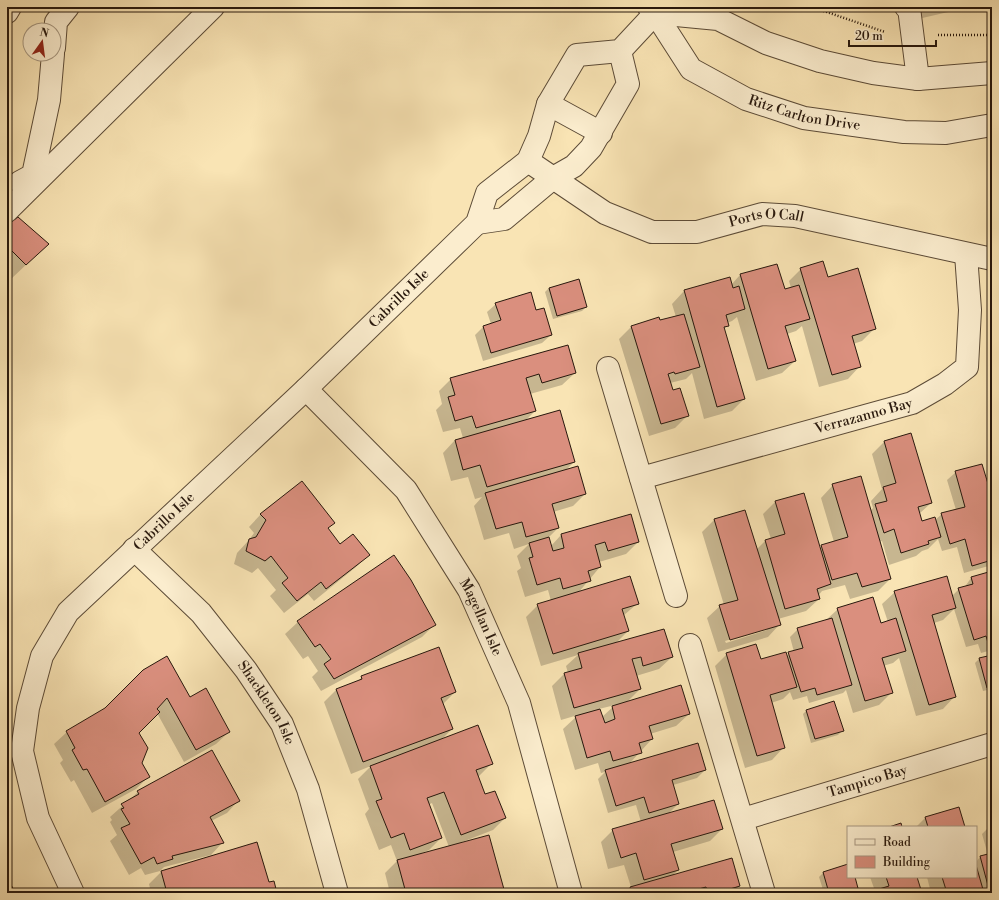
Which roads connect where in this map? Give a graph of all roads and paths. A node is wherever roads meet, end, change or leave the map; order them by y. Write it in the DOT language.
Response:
graph roads {
  1 [pos="10,7"];
  2 [pos="68,7"];
  3 [pos="213,7"];
  4 [pos="906,7"];
  5 [pos="655,9"];
  6 [pos="7,12"];
  7 [pos="56,22"];
  8 [pos="620,51"];
  9 [pos="53,62"];
  10 [pos="992,73"];
  11 [pos="918,79"];
  12 [pos="548,104"];
  13 [pos="992,126"];
  14 [pos="601,133"];
  15 [pos="528,161"];
  16 [pos="553,178"];
  17 [pos="7,190"];
  18 [pos="7,211"];
  19 [pos="477,223"];
  20 [pos="966,254"];
  21 [pos="992,259"];
  22 [pos="608,368"];
  23 [pos="306,389"];
  24 [pos="641,478"];
  25 [pos="134,548"];
  26 [pos="676,596"];
  27 [pos="690,645"];
  28 [pos="992,744"];
  29 [pos="15,754"];
  30 [pos="743,819"];
  31 [pos="73,893"];
  32 [pos="337,893"];
  33 [pos="571,893"];
  34 [pos="764,893"];
  1 -- 6 [label="street"];
  2 -- 7 [label="street"];
  3 -- 18 [label="street"];
  4 -- 11 [label="street"];
  5 -- 8 [label="street"];
  5 -- 11 [label="street"];
  5 -- 13 [label="street, Ritz Carlton Drive"];
  8 -- 12 [label="street, Cabrillo Isle"];
  8 -- 14 [label="street"];
  9 -- 17 [label="street"];
  10 -- 11 [label="street"];
  12 -- 14 [label="street"];
  12 -- 15 [label="street, Cabrillo Isle"];
  14 -- 16 [label="street"];
  15 -- 16 [label="street, Ports O Call"];
  15 -- 19 [label="street, Cabrillo Isle"];
  16 -- 19 [label="street"];
  16 -- 20 [label="street, Ports O Call"];
  19 -- 23 [label="street, Cabrillo Isle"];
  20 -- 21 [label="street, Ports O Call"];
  20 -- 24 [label="street, Verrazanno Bay"];
  22 -- 24 [label="street"];
  23 -- 25 [label="street, Cabrillo Isle"];
  23 -- 33 [label="street, Magellan Isle"];
  24 -- 26 [label="street"];
  25 -- 29 [label="street, Cabrillo Isle"];
  25 -- 32 [label="street, Shackleton Isle"];
  27 -- 30 [label="street"];
  28 -- 30 [label="street, Tampico Bay"];
  29 -- 31 [label="street, Cabrillo Isle"];
  30 -- 34 [label="street"];
}
